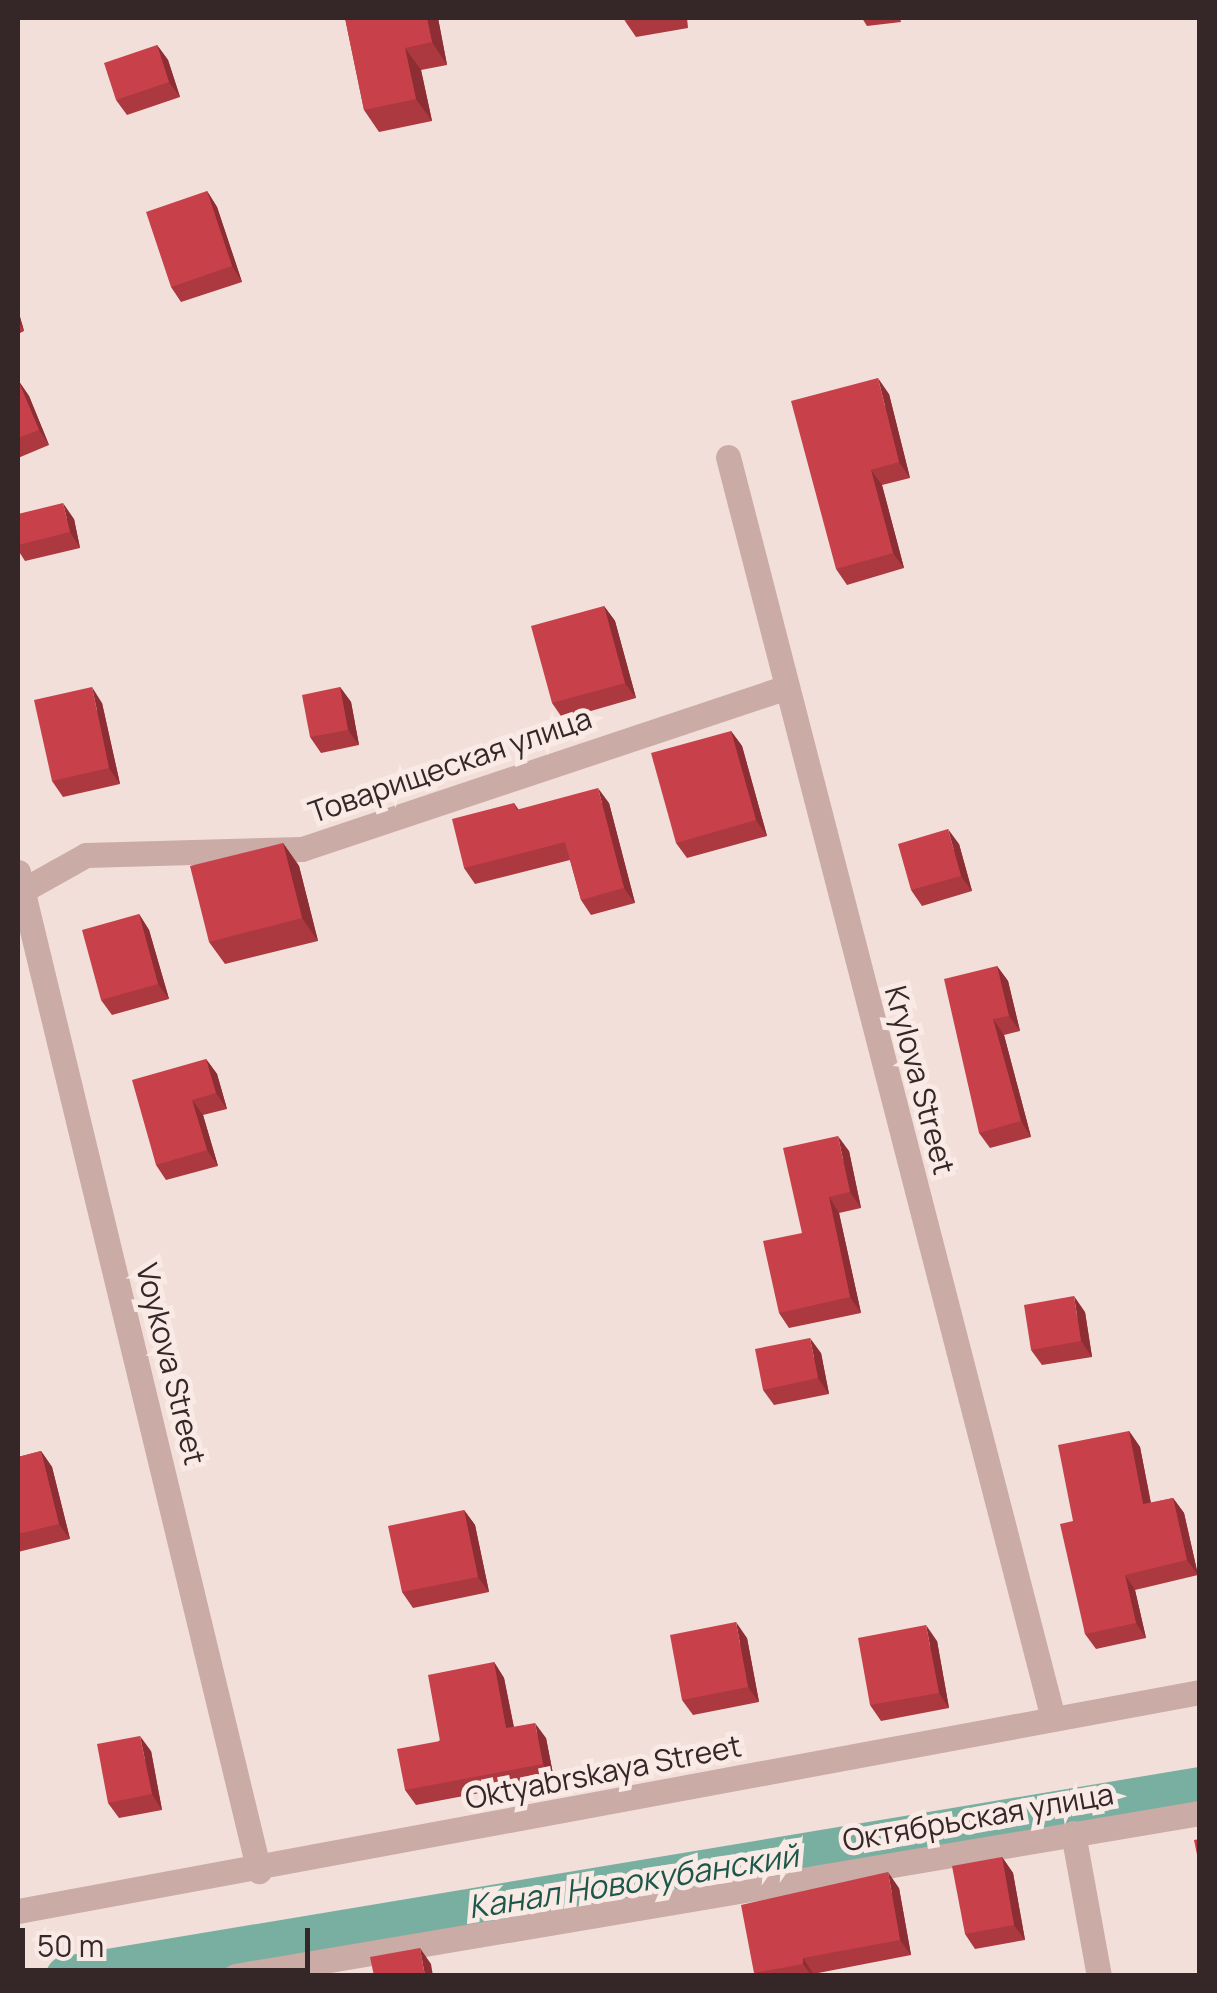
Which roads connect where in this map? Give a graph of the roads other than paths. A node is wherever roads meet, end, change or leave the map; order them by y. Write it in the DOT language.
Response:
graph roads {
  1 [pos="728,458"];
  2 [pos="784,688"];
  3 [pos="20,885"];
  4 [pos="1200,1692"];
  5 [pos="1053,1718"];
  6 [pos="1200,1813"];
  7 [pos="1073,1833"];
  8 [pos="259,1871"];
  9 [pos="18,1911"];
  10 [pos="314,1969"];
  11 [pos="234,1976"];
  12 [pos="1100,1976"];
  1 -- 2 [label="street, Krylova Street"];
  2 -- 3 [label="street, Товарищеская улица"];
  2 -- 5 [label="street, Krylova Street"];
  3 -- 8 [label="street, Voykova Street"];
  4 -- 5 [label="street, Oktyabrskaya Street"];
  5 -- 8 [label="street, Oktyabrskaya Street"];
  6 -- 7 [label="street, Октябрьская улица"];
  7 -- 10 [label="street, Октябрьская улица"];
  7 -- 12 [label="street"];
  8 -- 9 [label="street, Oktyabrskaya Street"];
  10 -- 11 [label="street, Октябрьская улица"];
}
